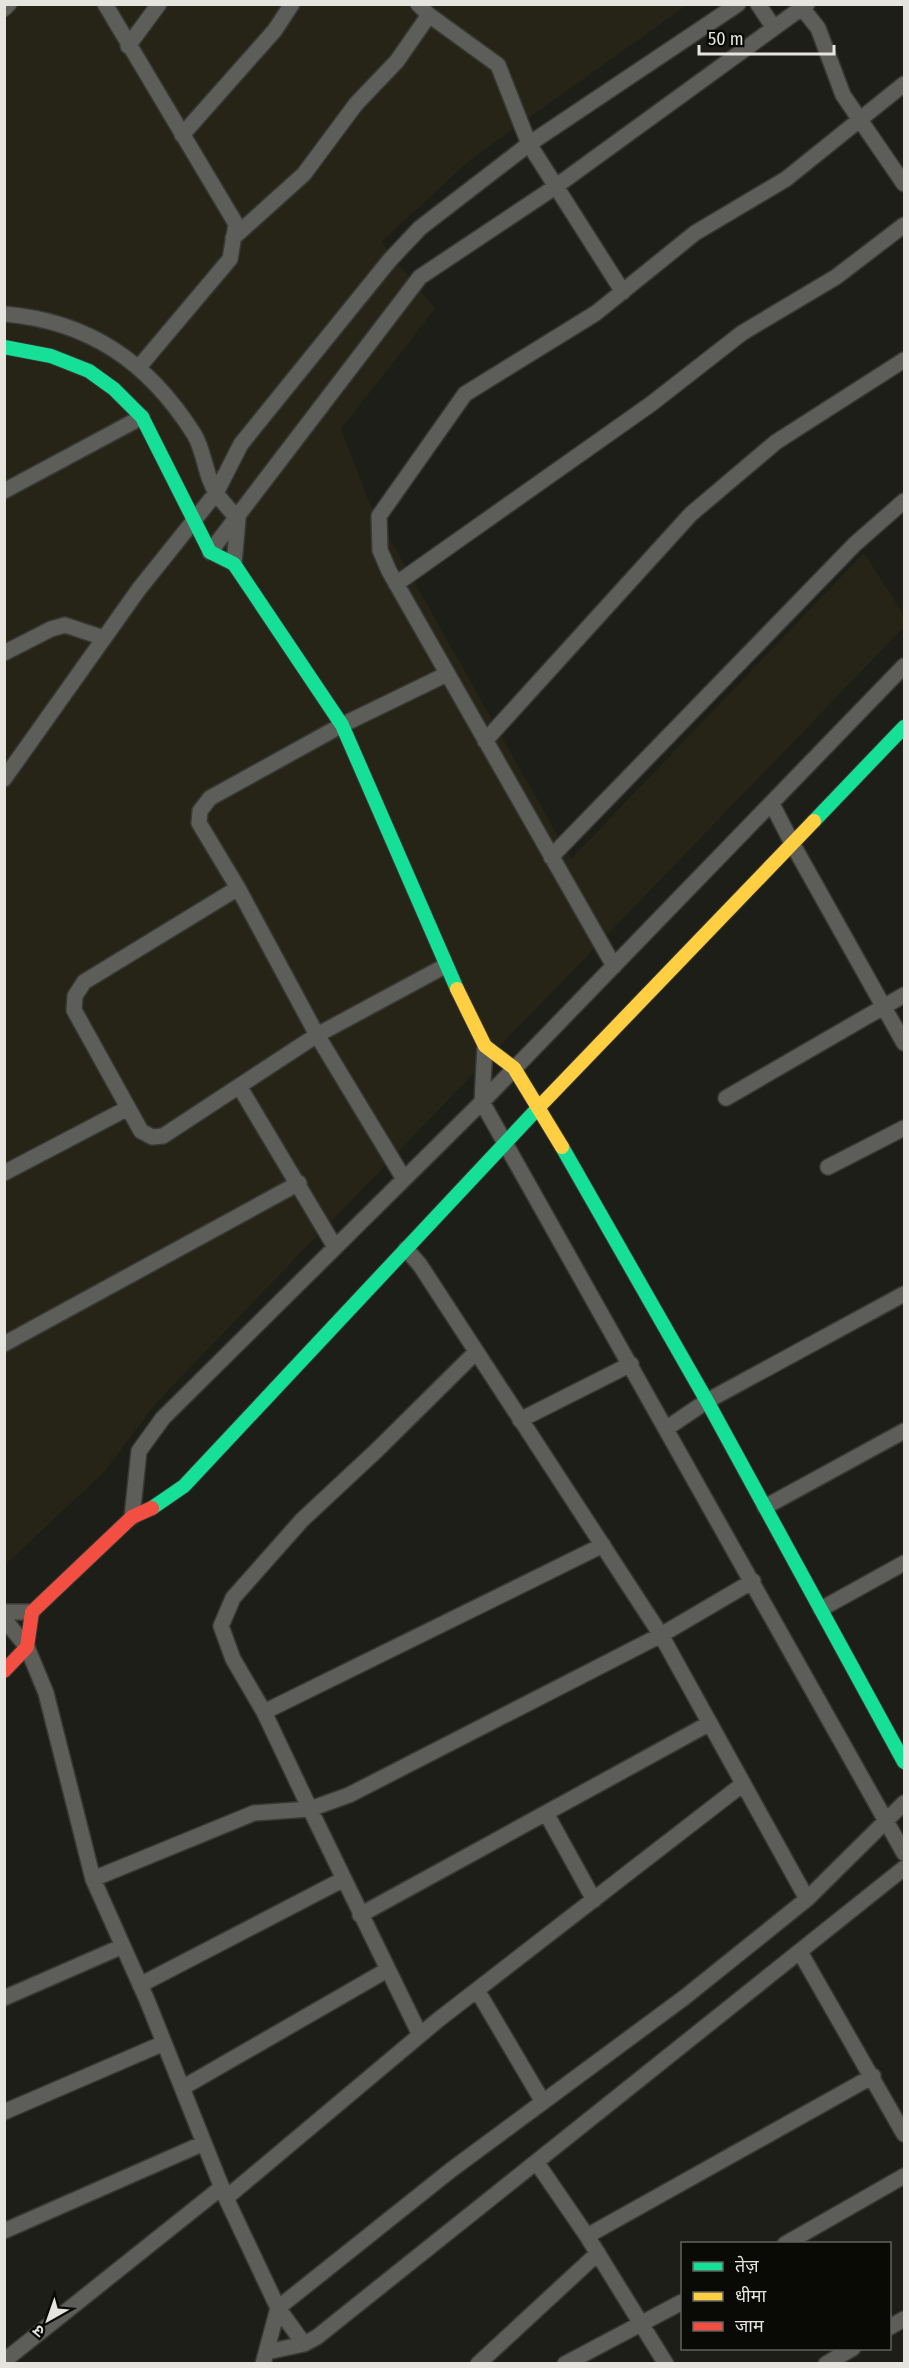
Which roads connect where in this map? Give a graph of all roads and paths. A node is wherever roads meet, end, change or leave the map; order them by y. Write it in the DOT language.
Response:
graph roads {
  1 [pos="9,4"];
  2 [pos="105,4"];
  3 [pos="159,4"];
  4 [pos="292,4"];
  5 [pos="738,4"];
  6 [pos="758,4"];
  7 [pos="804,6"];
  8 [pos="4,9"];
  9 [pos="424,10"];
  10 [pos="774,28"];
  11 [pos="128,46"];
  12 [pos="904,84"];
  13 [pos="860,119"];
  14 [pos="182,135"];
  15 [pos="529,144"];
  16 [pos="902,175"];
  17 [pos="555,187"];
  18 [pos="904,225"];
  19 [pos="233,238"];
  20 [pos="623,292"];
  21 [pos="4,314"];
  22 [pos="4,347"];
  23 [pos="904,360"];
  24 [pos="139,367"];
  25 [pos="142,417"];
  26 [pos="4,491"];
  27 [pos="216,493"];
  28 [pos="904,501"];
  29 [pos="238,519"];
  30 [pos="193,522"];
  31 [pos="210,552"];
  32 [pos="234,564"];
  33 [pos="396,584"];
  34 [pos="105,638"];
  35 [pos="4,653"];
  36 [pos="904,666"];
  37 [pos="447,674"];
  38 [pos="342,725"];
  39 [pos="904,727"];
  40 [pos="485,741"];
  41 [pos="4,779"];
  42 [pos="772,804"];
  43 [pos="793,846"];
  44 [pos="551,857"];
  45 [pos="238,888"];
  46 [pos="445,966"];
  47 [pos="614,966"];
  48 [pos="904,995"];
  49 [pos="884,1006"];
  50 [pos="317,1035"];
  51 [pos="904,1043"];
  52 [pos="485,1046"];
  53 [pos="514,1068"];
  54 [pos="239,1086"];
  55 [pos="726,1098"];
  56 [pos="482,1102"];
  57 [pos="539,1106"];
  58 [pos="128,1108"];
  59 [pos="904,1128"];
  60 [pos="505,1142"];
  61 [pos="828,1167"];
  62 [pos="4,1173"];
  63 [pos="404,1179"];
  64 [pos="298,1183"];
  65 [pos="335,1247"];
  66 [pos="406,1249"];
  67 [pos="904,1294"];
  68 [pos="4,1344"];
  69 [pos="476,1352"];
  70 [pos="631,1364"];
  71 [pos="707,1401"];
  72 [pos="520,1420"];
  73 [pos="667,1428"];
  74 [pos="904,1431"];
  75 [pos="765,1507"];
  76 [pos="132,1517"];
  77 [pos="603,1545"];
  78 [pos="904,1563"];
  79 [pos="753,1581"];
  80 [pos="821,1609"];
  81 [pos="4,1612"];
  82 [pos="32,1612"];
  83 [pos="4,1619"];
  84 [pos="662,1635"];
  85 [pos="27,1647"];
  86 [pos="4,1671"];
  87 [pos="264,1712"];
  88 [pos="710,1723"];
  89 [pos="904,1762"];
  90 [pos="743,1784"];
  91 [pos="904,1803"];
  92 [pos="310,1809"];
  93 [pos="546,1813"];
  94 [pos="887,1820"];
  95 [pos="904,1853"];
  96 [pos="904,1868"];
  97 [pos="93,1879"];
  98 [pos="342,1880"];
  99 [pos="807,1899"];
  100 [pos="594,1900"];
  101 [pos="360,1915"];
  102 [pos="123,1946"];
  103 [pos="800,1952"];
  104 [pos="387,1970"];
  105 [pos="140,1985"];
  106 [pos="477,1990"];
  107 [pos="4,1998"];
  108 [pos="420,2035"];
  109 [pos="164,2043"];
  110 [pos="873,2076"];
  111 [pos="182,2088"];
  112 [pos="543,2102"];
  113 [pos="4,2112"];
  114 [pos="904,2134"];
  115 [pos="204,2143"];
  116 [pos="537,2163"];
  117 [pos="904,2176"];
  118 [pos="224,2193"];
  119 [pos="4,2231"];
  120 [pos="587,2236"];
  121 [pos="788,2242"];
  122 [pos="598,2253"];
  123 [pos="681,2303"];
  124 [pos="278,2308"];
  125 [pos="644,2324"];
  126 [pos="304,2344"];
  127 [pos="851,2350"];
  128 [pos="265,2358"];
  129 [pos="4,2361"];
  130 [pos="478,2364"];
  131 [pos="565,2364"];
  132 [pos="666,2364"];
  133 [pos="826,2364"];
  1 -- 8 [label="street"];
  2 -- 11 [label="street"];
  3 -- 11 [label="street"];
  4 -- 14 [label="street"];
  5 -- 15 [label="street"];
  6 -- 10 [label="street"];
  7 -- 10 [label="street"];
  7 -- 13 [label="street"];
  9 -- 15 [label="street"];
  9 -- 19 [label="street"];
  10 -- 17 [label="street"];
  11 -- 14 [label="street"];
  12 -- 13 [label="street"];
  13 -- 16 [label="street"];
  13 -- 20 [label="street"];
  14 -- 19 [label="street"];
  15 -- 17 [label="street"];
  15 -- 27 [label="street"];
  17 -- 20 [label="street"];
  17 -- 29 [label="street"];
  18 -- 33 [label="street"];
  19 -- 24 [label="street"];
  20 -- 33 [label="street"];
  21 -- 24 [label="street"];
  22 -- 25 [label="street"];
  23 -- 40 [label="street"];
  24 -- 27 [label="street"];
  25 -- 26 [label="street"];
  25 -- 30 [label="street"];
  27 -- 29 [label="street"];
  27 -- 30 [label="street"];
  28 -- 44 [label="street"];
  29 -- 31 [label="street"];
  29 -- 32 [label="street"];
  30 -- 31 [label="street"];
  30 -- 34 [label="street"];
  31 -- 32 [label="street"];
  32 -- 38 [label="street"];
  33 -- 37 [label="street"];
  34 -- 35 [label="street"];
  34 -- 41 [label="street"];
  36 -- 42 [label="street"];
  37 -- 38 [label="street"];
  37 -- 40 [label="street"];
  38 -- 45 [label="street"];
  38 -- 46 [label="street"];
  39 -- 43 [label="street"];
  40 -- 44 [label="street"];
  42 -- 43 [label="street"];
  42 -- 47 [label="street"];
  43 -- 49 [label="street"];
  43 -- 57 [label="street"];
  44 -- 47 [label="street"];
  45 -- 50 [label="street"];
  45 -- 58 [label="street"];
  46 -- 50 [label="street"];
  46 -- 52 [label="street"];
  47 -- 53 [label="street"];
  48 -- 49 [label="street"];
  49 -- 51 [label="street"];
  49 -- 55 [label="street"];
  50 -- 54 [label="street"];
  50 -- 63 [label="street"];
  52 -- 53 [label="street"];
  52 -- 56 [label="street"];
  53 -- 56 [label="street"];
  53 -- 57 [label="street"];
  54 -- 58 [label="street"];
  54 -- 64 [label="street"];
  56 -- 60 [label="street"];
  56 -- 63 [label="street"];
  57 -- 60 [label="street"];
  57 -- 71 [label="street"];
  58 -- 62 [label="street"];
  59 -- 61 [label="street"];
  60 -- 66 [label="street"];
  60 -- 70 [label="street"];
  63 -- 65 [label="street"];
  64 -- 65 [label="street"];
  64 -- 68 [label="street"];
  65 -- 76 [label="street"];
  66 -- 69 [label="street"];
  66 -- 76 [label="street"];
  67 -- 71 [label="street"];
  69 -- 72 [label="street"];
  69 -- 87 [label="street"];
  70 -- 72 [label="street"];
  70 -- 73 [label="street"];
  71 -- 73 [label="street"];
  71 -- 75 [label="street"];
  72 -- 77 [label="street"];
  73 -- 79 [label="street"];
  74 -- 75 [label="street"];
  75 -- 80 [label="street"];
  76 -- 82 [label="street"];
  77 -- 84 [label="street"];
  77 -- 87 [label="street"];
  78 -- 80 [label="street"];
  79 -- 84 [label="street"];
  79 -- 94 [label="street"];
  80 -- 89 [label="street"];
  81 -- 82 [label="street"];
  82 -- 85 [label="street"];
  83 -- 85 [label="street"];
  84 -- 88 [label="street"];
  84 -- 92 [label="street"];
  85 -- 86 [label="street"];
  85 -- 97 [label="street"];
  87 -- 92 [label="street"];
  88 -- 90 [label="street"];
  88 -- 93 [label="street"];
  90 -- 99 [label="street"];
  90 -- 100 [label="street"];
  91 -- 94 [label="street"];
  92 -- 97 [label="street"];
  92 -- 98 [label="street"];
  93 -- 100 [label="street"];
  93 -- 101 [label="street"];
  94 -- 95 [label="street"];
  94 -- 99 [label="street"];
  96 -- 103 [label="street"];
  97 -- 102 [label="street"];
  98 -- 101 [label="street"];
  98 -- 105 [label="street"];
  99 -- 112 [label="street"];
  100 -- 106 [label="street"];
  101 -- 104 [label="street"];
  102 -- 105 [label="street"];
  102 -- 107 [label="street"];
  103 -- 110 [label="street"];
  103 -- 116 [label="street"];
  104 -- 108 [label="street"];
  104 -- 111 [label="street"];
  105 -- 109 [label="street"];
  106 -- 108 [label="street"];
  106 -- 112 [label="street"];
  108 -- 118 [label="street"];
  109 -- 111 [label="street"];
  109 -- 113 [label="street"];
  110 -- 114 [label="street"];
  110 -- 120 [label="street"];
  111 -- 115 [label="street"];
  112 -- 124 [label="street"];
  115 -- 118 [label="street"];
  115 -- 119 [label="street"];
  116 -- 120 [label="street"];
  116 -- 126 [label="street"];
  117 -- 121 [label="street"];
  118 -- 124 [label="street"];
  118 -- 129 [label="street"];
  120 -- 122 [label="street"];
  122 -- 125 [label="street"];
  122 -- 130 [label="street"];
  123 -- 125 [label="street"];
  124 -- 126 [label="street"];
  124 -- 128 [label="street"];
  125 -- 131 [label="street"];
  125 -- 132 [label="street"];
  126 -- 128 [label="street"];
  127 -- 133 [label="street"];
}
